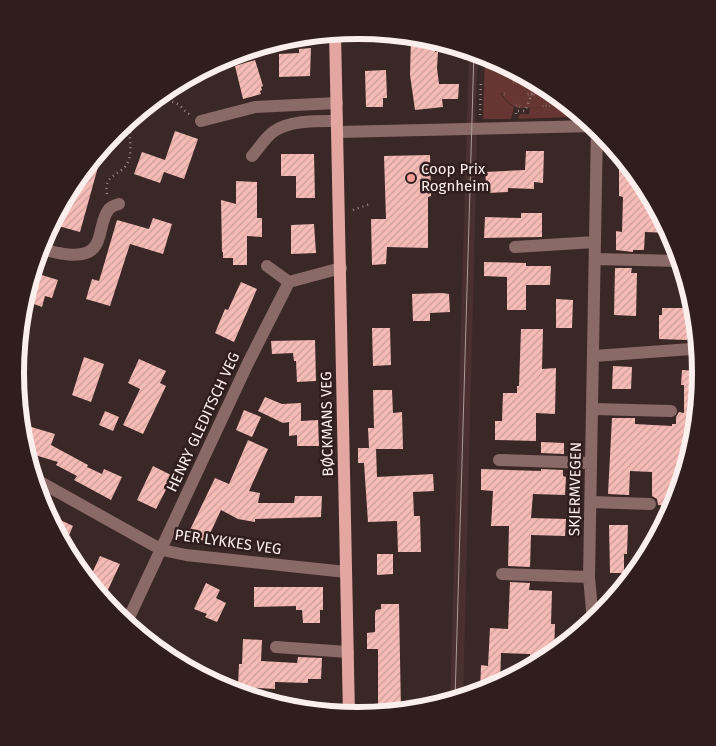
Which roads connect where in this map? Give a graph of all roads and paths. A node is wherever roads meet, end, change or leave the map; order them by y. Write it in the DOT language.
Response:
graph roads {
  1 [pos="335,39"];
  2 [pos="465,56"];
  3 [pos="465,60"];
  4 [pos="481,80"];
  5 [pos="535,90"];
  6 [pos="165,101"];
  7 [pos="337,103"];
  8 [pos="514,120"];
  9 [pos="201,121"];
  10 [pos="337,127"];
  11 [pos="584,127"];
  12 [pos="131,129"];
  13 [pos="476,129"];
  14 [pos="596,139"];
  15 [pos="252,156"];
  16 [pos="370,204"];
  17 [pos="114,206"];
  18 [pos="350,212"];
  19 [pos="595,242"];
  20 [pos="515,246"];
  21 [pos="47,250"];
  22 [pos="595,259"];
  23 [pos="673,261"];
  24 [pos="267,266"];
  25 [pos="341,268"];
  26 [pos="289,282"];
  27 [pos="691,349"];
  28 [pos="594,356"];
  29 [pos="593,409"];
  30 [pos="671,411"];
  31 [pos="500,460"];
  32 [pos="592,464"];
  33 [pos="42,483"];
  34 [pos="590,502"];
  35 [pos="650,504"];
  36 [pos="162,550"];
  37 [pos="346,572"];
  38 [pos="502,574"];
  39 [pos="589,577"];
  40 [pos="592,611"];
  41 [pos="130,616"];
  42 [pos="276,647"];
  43 [pos="348,652"];
  44 [pos="349,707"];
  1 -- 7 [label="main road, BØCKMANS VEG"];
  2 -- 3 [label="path"];
  4 -- 13 [label="path"];
  5 -- 8 [label="path"];
  6 -- 9 [label="path"];
  7 -- 9 [label="street"];
  7 -- 10 [label="main road, BØCKMANS VEG"];
  10 -- 13 [label="street"];
  10 -- 15 [label="street"];
  10 -- 25 [label="main road, BØCKMANS VEG"];
  11 -- 13 [label="street, SKJERMVEGEN"];
  12 -- 17 [label="path"];
  14 -- 19 [label="street, SKJERMVEGEN"];
  16 -- 18 [label="path"];
  17 -- 21 [label="street"];
  19 -- 20 [label="street"];
  19 -- 22 [label="street, SKJERMVEGEN"];
  22 -- 23 [label="street"];
  22 -- 28 [label="street, SKJERMVEGEN"];
  24 -- 26 [label="street"];
  25 -- 26 [label="street"];
  25 -- 37 [label="main road, BØCKMANS VEG"];
  26 -- 36 [label="street, HENRY GLEDITSCH VEG"];
  27 -- 28 [label="street"];
  28 -- 29 [label="street, SKJERMVEGEN"];
  29 -- 30 [label="street"];
  29 -- 32 [label="street, SKJERMVEGEN"];
  31 -- 32 [label="street"];
  32 -- 34 [label="street, SKJERMVEGEN"];
  33 -- 36 [label="street, PER LYKKES VEG"];
  34 -- 35 [label="street"];
  34 -- 39 [label="street, SKJERMVEGEN"];
  36 -- 37 [label="street, PER LYKKES VEG"];
  36 -- 41 [label="street, HENRY GLEDITSCH VEG"];
  37 -- 43 [label="main road, BØCKMANS VEG"];
  38 -- 39 [label="street"];
  39 -- 40 [label="street, SKJERMVEGEN"];
  42 -- 43 [label="street"];
  43 -- 44 [label="main road, BØCKMANS VEG"];
}
